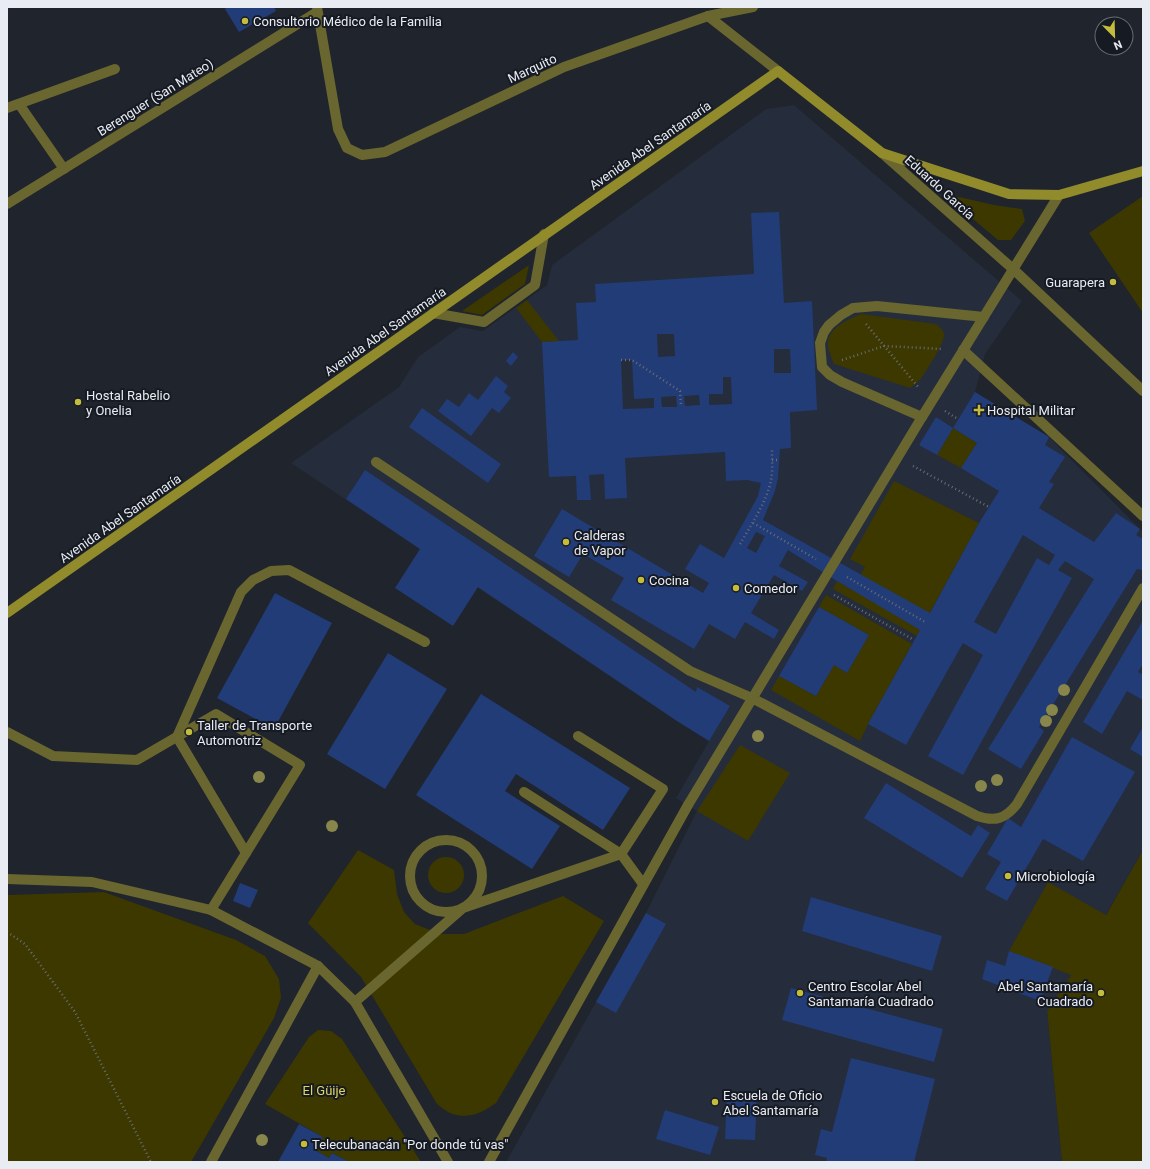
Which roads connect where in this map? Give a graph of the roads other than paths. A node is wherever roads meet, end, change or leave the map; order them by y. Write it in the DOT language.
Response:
graph roads {
  1 [pos="753,7"];
  2 [pos="317,10"];
  3 [pos="708,16"];
  4 [pos="115,69"];
  5 [pos="778,71"];
  6 [pos="19,104"];
  7 [pos="7,108"];
  8 [pos="882,153"];
  9 [pos="64,170"];
  10 [pos="1143,171"];
  11 [pos="1059,195"];
  12 [pos="7,204"];
  13 [pos="544,234"];
  14 [pos="1013,269"];
  15 [pos="433,313"];
  16 [pos="984,317"];
  17 [pos="963,350"];
  18 [pos="1143,391"];
  19 [pos="922,417"];
  20 [pos="376,462"];
  21 [pos="1143,516"];
  22 [pos="1143,588"];
  23 [pos="7,613"];
  24 [pos="425,642"];
  25 [pos="752,698"];
  26 [pos="7,732"];
  27 [pos="578,736"];
  28 [pos="177,737"];
  29 [pos="524,792"];
  30 [pos="246,853"];
  31 [pos="621,854"];
  32 [pos="7,879"];
  33 [pos="643,884"];
  34 [pos="463,908"];
  35 [pos="211,910"];
  36 [pos="318,966"];
  37 [pos="355,1002"];
  38 [pos="211,1162"];
  39 [pos="448,1162"];
  40 [pos="489,1162"];
  1 -- 3 [label="street, Marquito"];
  2 -- 3 [label="street, Marquito"];
  2 -- 9 [label="street, Berenguer (San Mateo)"];
  3 -- 5 [label="street, Eduardo García"];
  4 -- 6 [label="street"];
  5 -- 8 [label="main road, Eduardo García"];
  5 -- 13 [label="main road, Avenida Abel Santamaría"];
  6 -- 7 [label="street"];
  6 -- 9 [label="street"];
  8 -- 11 [label="main road"];
  8 -- 14 [label="street, Eduardo García"];
  9 -- 12 [label="street, Berenguer (San Mateo)"];
  10 -- 11 [label="main road"];
  11 -- 14 [label="street"];
  13 -- 15 [label="main road, Avenida Abel Santamaría"];
  13 -- 15 [label="street"];
  14 -- 16 [label="street"];
  14 -- 18 [label="street, Eduardo García"];
  15 -- 23 [label="main road, Avenida Abel Santamaría"];
  16 -- 17 [label="street"];
  16 -- 19 [label="street"];
  17 -- 19 [label="street"];
  17 -- 21 [label="street"];
  19 -- 25 [label="street"];
  20 -- 25 [label="street"];
  22 -- 25 [label="street"];
  24 -- 28 [label="street"];
  25 -- 33 [label="street"];
  26 -- 28 [label="street"];
  27 -- 31 [label="street"];
  28 -- 30 [label="street"];
  28 -- 30 [label="street"];
  29 -- 31 [label="street"];
  30 -- 35 [label="street"];
  31 -- 33 [label="street"];
  31 -- 34 [label="street"];
  32 -- 35 [label="street"];
  33 -- 40 [label="street"];
  34 -- 34 [label="street"];
  34 -- 37 [label="street"];
  35 -- 36 [label="street"];
  36 -- 37 [label="street"];
  36 -- 38 [label="street"];
  37 -- 39 [label="street"];
}
